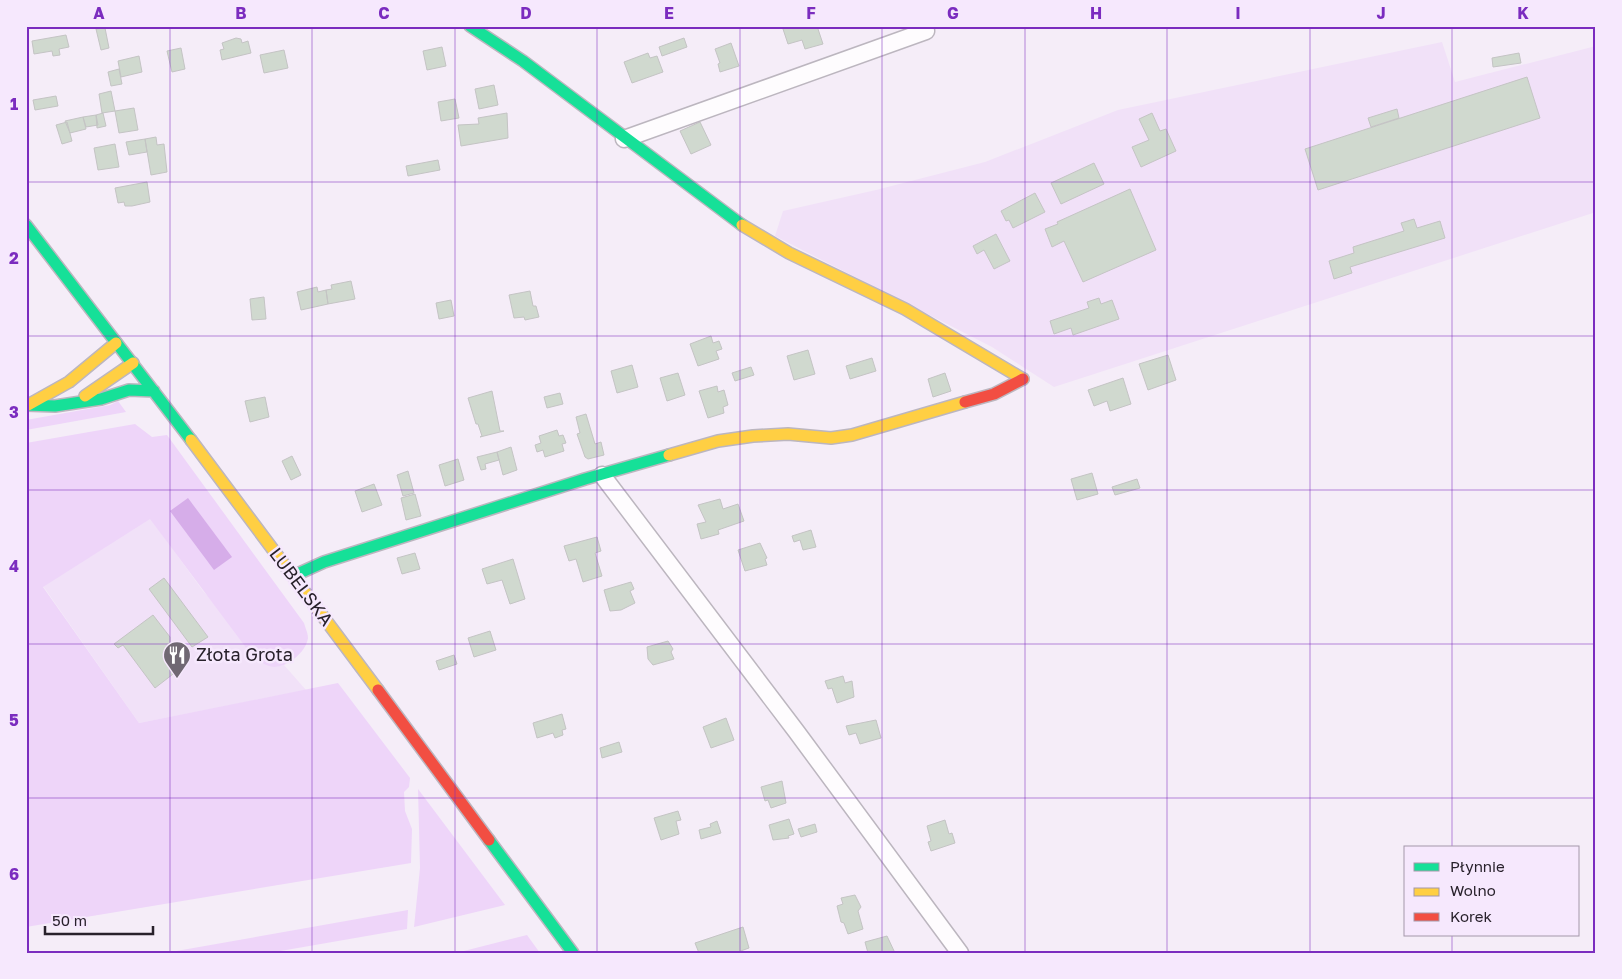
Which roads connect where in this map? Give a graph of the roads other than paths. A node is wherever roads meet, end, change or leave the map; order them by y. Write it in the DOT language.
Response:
graph roads {
  1 [pos="470,26"];
  2 [pos="926,31"];
  3 [pos="624,139"];
  4 [pos="26,225"];
  5 [pos="116,343"];
  6 [pos="133,363"];
  7 [pos="154,391"];
  8 [pos="76,403"];
  9 [pos="27,405"];
  10 [pos="602,474"];
  11 [pos="293,576"];
  12 [pos="573,953"];
  13 [pos="960,953"];
  1 -- 3 [label="street"];
  2 -- 3 [label="street"];
  3 -- 10 [label="street"];
  4 -- 5 [label="street, LUBELSKA"];
  5 -- 6 [label="street, LUBELSKA"];
  5 -- 9 [label="street"];
  6 -- 7 [label="street, LUBELSKA"];
  6 -- 8 [label="street"];
  7 -- 8 [label="street"];
  7 -- 11 [label="street, LUBELSKA"];
  8 -- 9 [label="street"];
  10 -- 11 [label="street"];
  10 -- 13 [label="street"];
  11 -- 12 [label="street, LUBELSKA"];
}
